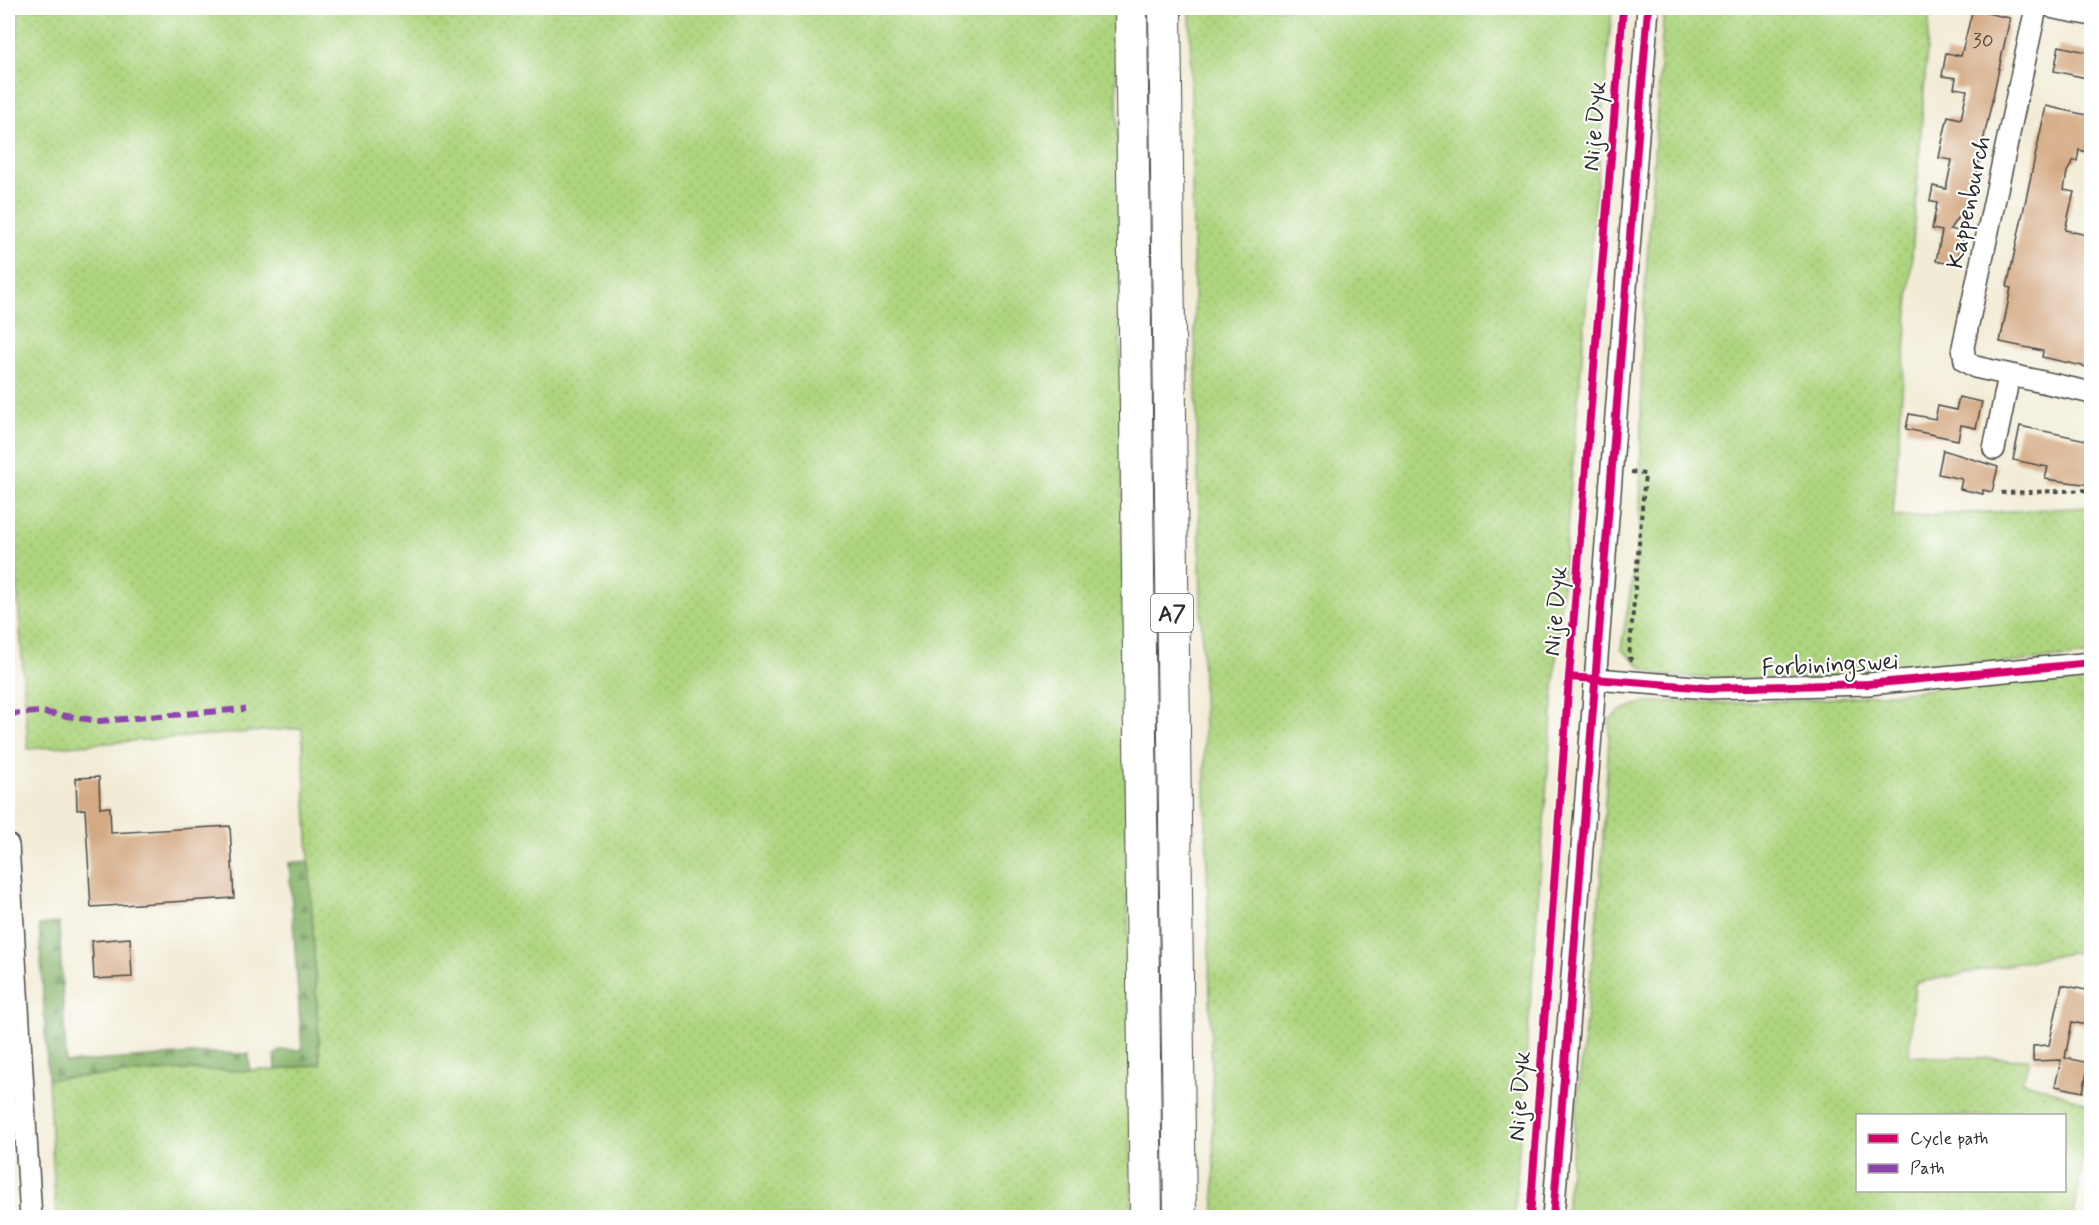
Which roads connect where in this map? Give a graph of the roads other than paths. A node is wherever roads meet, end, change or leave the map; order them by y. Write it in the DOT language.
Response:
graph roads {
  1 [pos="1131,8"];
  2 [pos="1165,8"];
  3 [pos="1648,8"];
  4 [pos="2036,8"];
  5 [pos="2054,8"];
  6 [pos="2091,15"];
  7 [pos="2009,376"];
  8 [pos="2091,393"];
  9 [pos="1994,449"];
  10 [pos="2091,663"];
  11 [pos="1596,679"];
  12 [pos="8,846"];
  13 [pos="31,1218"];
  14 [pos="1146,1218"];
  15 [pos="1180,1218"];
  16 [pos="1553,1218"];
  1 -- 14 [label="highway, A7"];
  2 -- 15 [label="highway, A7"];
  3 -- 11 [label="street, Nije Dyk"];
  4 -- 7 [label="street, Kappenburch"];
  5 -- 6 [label="street"];
  7 -- 8 [label="street"];
  7 -- 9 [label="street"];
  10 -- 11 [label="street, Forbiningswei"];
  11 -- 16 [label="street, Nije Dyk"];
  12 -- 13 [label="street"];
}
